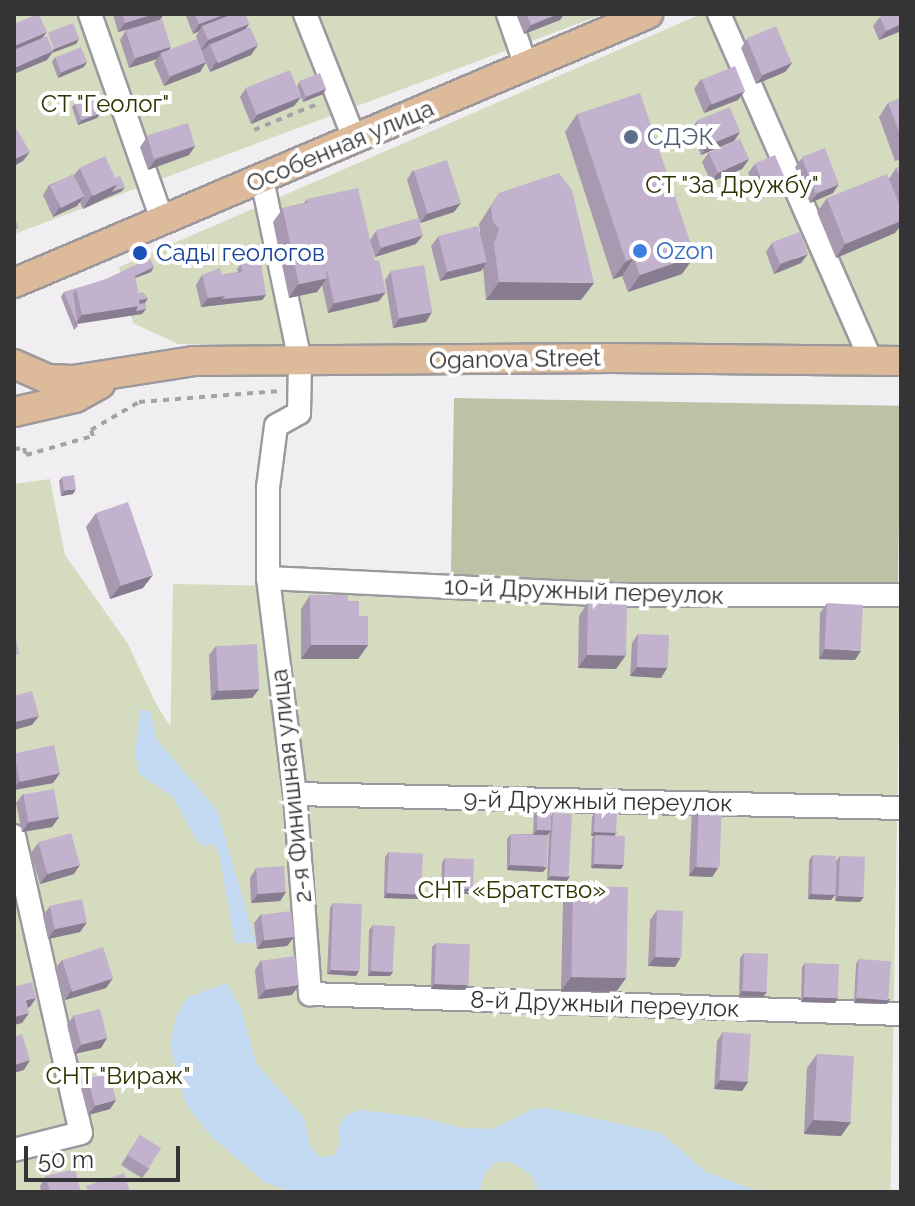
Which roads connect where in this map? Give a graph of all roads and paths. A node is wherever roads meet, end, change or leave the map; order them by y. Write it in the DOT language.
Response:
graph roads {
  1 [pos="90,14"];
  2 [pos="305,14"];
  3 [pos="508,14"];
  4 [pos="648,14"];
  5 [pos="719,14"];
  6 [pos="526,66"];
  7 [pos="327,100"];
  8 [pos="254,130"];
  9 [pos="355,140"];
  10 [pos="262,179"];
  11 [pos="163,222"];
  12 [pos="23,280"];
  13 [pos="14,301"];
  14 [pos="871,360"];
  15 [pos="300,361"];
  16 [pos="901,361"];
  17 [pos="14,364"];
  18 [pos="129,368"];
  19 [pos="282,391"];
  20 [pos="14,412"];
  21 [pos="14,449"];
  22 [pos="268,578"];
  23 [pos="901,595"];
  24 [pos="295,794"];
  25 [pos="901,808"];
  26 [pos="14,836"];
  27 [pos="310,994"];
  28 [pos="901,1014"];
  29 [pos="14,1150"];
  1 -- 11 [label="lane"];
  2 -- 9 [label="lane"];
  3 -- 6 [label="lane"];
  4 -- 6 [label="main road, Особенная улица"];
  5 -- 14 [label="lane"];
  6 -- 9 [label="main road, Особенная улица"];
  7 -- 8 [label="path"];
  9 -- 10 [label="main road, Особенная улица"];
  10 -- 11 [label="main road, Особенная улица"];
  10 -- 15 [label="lane"];
  11 -- 12 [label="main road, Особенная улица"];
  12 -- 13 [label="main road, Особенная улица"];
  14 -- 15 [label="main road, Oganova Street"];
  14 -- 16 [label="main road, Oganova Street"];
  15 -- 18 [label="main road, Oganova Street"];
  15 -- 22 [label="lane, 2-я Финишная улица"];
  17 -- 18 [label="main road, Oganova Street"];
  18 -- 20 [label="main road, Oganova Street"];
  19 -- 21 [label="path"];
  22 -- 23 [label="lane, 10-й Дружный переулок"];
  22 -- 24 [label="lane, 2-я Финишная улица"];
  24 -- 25 [label="lane, 9-й Дружный переулок"];
  24 -- 27 [label="lane, 2-я Финишная улица"];
  26 -- 29 [label="lane"];
  27 -- 28 [label="lane, 8-й Дружный переулок"];
}
